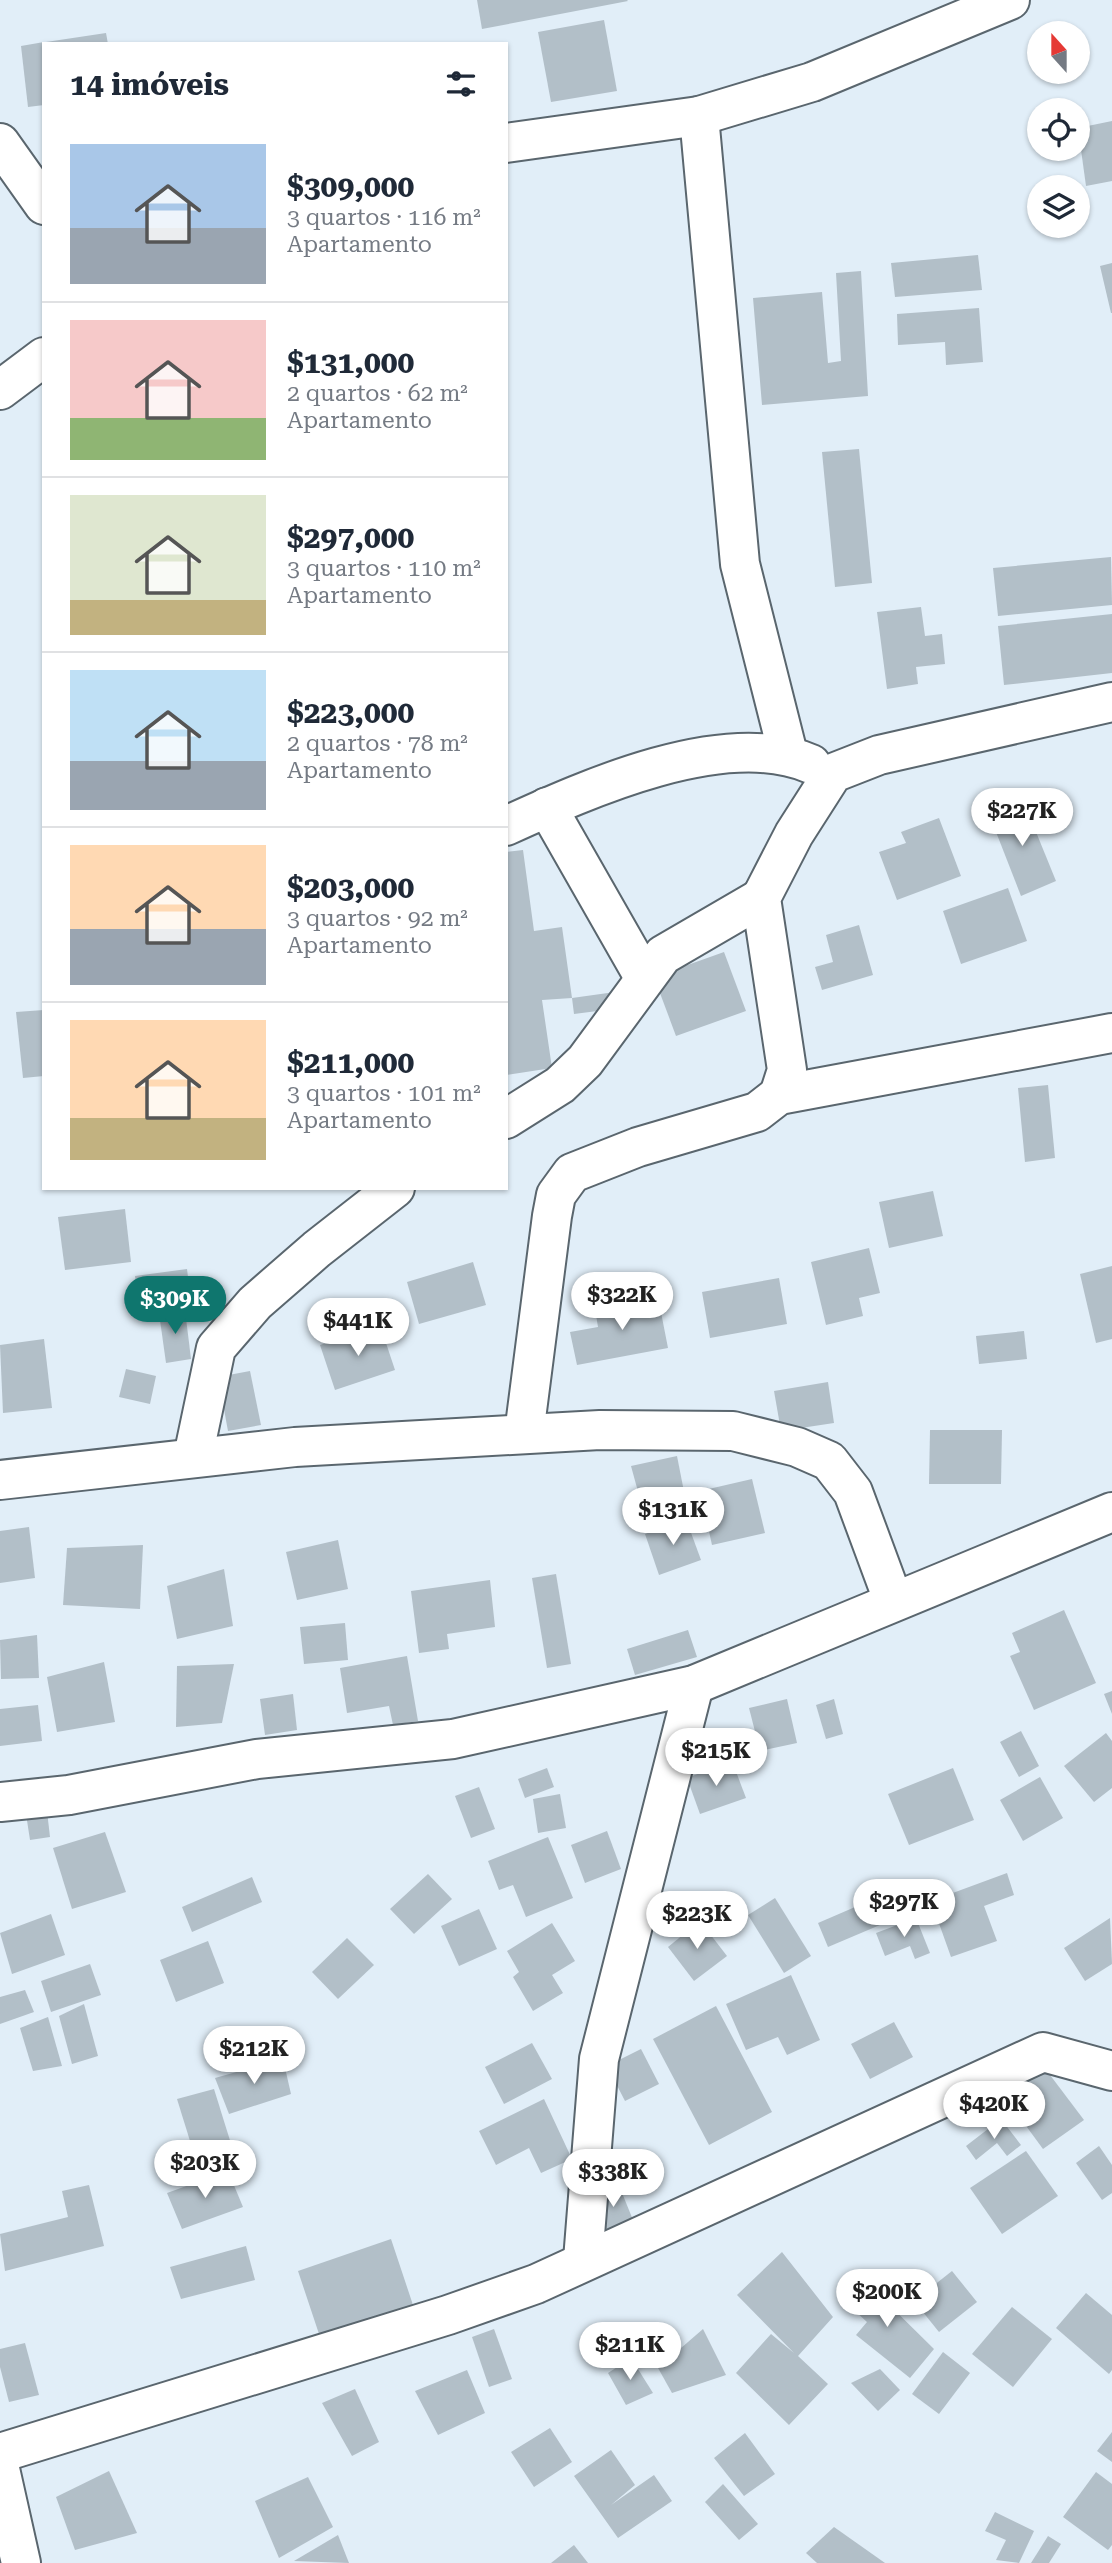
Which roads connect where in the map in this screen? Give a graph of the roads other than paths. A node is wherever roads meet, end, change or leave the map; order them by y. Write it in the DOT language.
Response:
graph roads {
  1 [pos="1010,0"];
  2 [pos="699,116"];
  3 [pos="0,143"];
  4 [pos="508,143"];
  5 [pos="42,202"];
  6 [pos="42,358"];
  7 [pos="0,390"];
  8 [pos="1110,706"];
  9 [pos="788,754"];
  10 [pos="833,773"];
  11 [pos="547,807"];
  12 [pos="508,825"];
  13 [pos="761,898"];
  14 [pos="644,977"];
  15 [pos="1112,1033"];
  16 [pos="561,1085"];
  17 [pos="508,1089"];
  18 [pos="779,1095"];
  19 [pos="508,1118"];
  20 [pos="392,1190"];
  21 [pos="524,1434"];
  22 [pos="193,1457"];
  23 [pos="0,1480"];
  24 [pos="1112,1512"];
  25 [pos="893,1600"];
  26 [pos="694,1685"];
  27 [pos="0,1802"];
  28 [pos="1112,2071"];
  29 [pos="583,2260"];
  30 [pos="0,2453"];
  31 [pos="0,2469"];
  32 [pos="21,2563"];
  1 -- 2 [label="street"];
  2 -- 4 [label="street"];
  2 -- 9 [label="street"];
  3 -- 5 [label="street"];
  6 -- 7 [label="street"];
  8 -- 10 [label="street"];
  9 -- 10 [label="street"];
  9 -- 11 [label="street"];
  10 -- 13 [label="street"];
  11 -- 12 [label="street"];
  11 -- 14 [label="street"];
  13 -- 14 [label="street"];
  13 -- 18 [label="street"];
  14 -- 16 [label="street"];
  15 -- 18 [label="street"];
  16 -- 17 [label="street"];
  16 -- 19 [label="street"];
  18 -- 21 [label="street"];
  20 -- 22 [label="street"];
  21 -- 22 [label="street"];
  21 -- 25 [label="street"];
  22 -- 23 [label="street"];
  24 -- 25 [label="street"];
  25 -- 26 [label="street"];
  26 -- 27 [label="street"];
  26 -- 29 [label="street"];
  28 -- 29 [label="street"];
  29 -- 30 [label="street"];
  31 -- 32 [label="street"];
}
